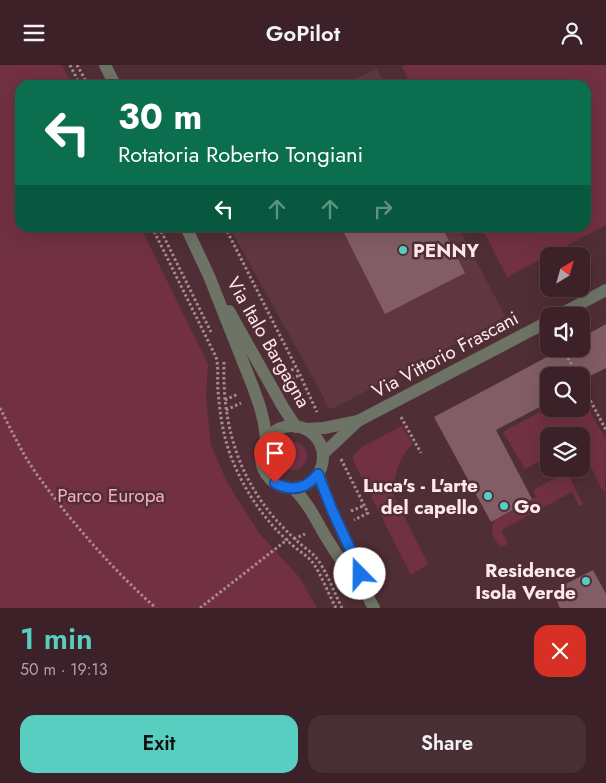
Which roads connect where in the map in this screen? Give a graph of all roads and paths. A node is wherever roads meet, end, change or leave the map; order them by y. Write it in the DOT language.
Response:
graph roads {
  1 [pos="70,65"];
  2 [pos="78,65"];
  3 [pos="105,65"];
  4 [pos="78,80"];
  5 [pos="86,80"];
  6 [pos="112,80"];
  7 [pos="154,232"];
  8 [pos="161,232"];
  9 [pos="188,232"];
  10 [pos="228,232"];
  11 [pos="209,276"];
  12 [pos="606,291"];
  13 [pos="575,307"];
  14 [pos="540,326"];
  15 [pos="213,336"];
  16 [pos="223,358"];
  17 [pos="296,368"];
  18 [pos="300,375"];
  19 [pos="276,377"];
  20 [pos="281,384"];
  21 [pos="245,391"];
  22 [pos="225,399"];
  23 [pos="247,400"];
  24 [pos="590,400"];
  25 [pos="0,409"];
  26 [pos="226,410"];
  27 [pos="320,415"];
  28 [pos="400,415"];
  29 [pos="358,421"];
  30 [pos="301,428"];
  31 [pos="606,430"];
  32 [pos="266,440"];
  33 [pos="421,453"];
  34 [pos="323,454"];
  35 [pos="343,454"];
  36 [pos="318,474"];
  37 [pos="293,488"];
  38 [pos="365,505"];
  39 [pos="350,512"];
  40 [pos="353,520"];
  41 [pos="292,536"];
  42 [pos="287,540"];
  43 [pos="372,604"];
  44 [pos="156,608"];
  45 [pos="200,608"];
  46 [pos="336,608"];
  47 [pos="342,608"];
  1 -- 4 [label="path"];
  2 -- 5 [label="path"];
  3 -- 6 [label="street"];
  7 -- 42 [label="path"];
  8 -- 15 [label="path"];
  9 -- 11 [label="street, Via Italo Bargagna"];
  10 -- 17 [label="path"];
  11 -- 30 [label="street, Via Italo Bargagna"];
  11 -- 32 [label="street, Via Italo Bargagna"];
  12 -- 13 [label="street"];
  14 -- 29 [label="street, Via Vittorio Frascani"];
  16 -- 22 [label="path"];
  17 -- 18 [label="path"];
  17 -- 19 [label="path"];
  18 -- 20 [label="path"];
  18 -- 27 [label="path"];
  21 -- 22 [label="path"];
  22 -- 26 [label="path"];
  23 -- 26 [label="path"];
  24 -- 31 [label="path"];
  25 -- 44 [label="path"];
  26 -- 41 [label="path"];
  28 -- 33 [label="path"];
  29 -- 30 [label="street, Via Vittorio Frascani"];
  29 -- 34 [label="street, Via Vittorio Frascani"];
  30 -- 32 [label="street"];
  30 -- 34 [label="street"];
  32 -- 37 [label="street"];
  34 -- 36 [label="street"];
  35 -- 38 [label="path"];
  36 -- 37 [label="street"];
  36 -- 43 [label="street"];
  37 -- 43 [label="street"];
  38 -- 39 [label="path"];
  38 -- 40 [label="path"];
  41 -- 42 [label="path"];
  41 -- 47 [label="path"];
  42 -- 45 [label="path"];
  42 -- 46 [label="path"];
}
